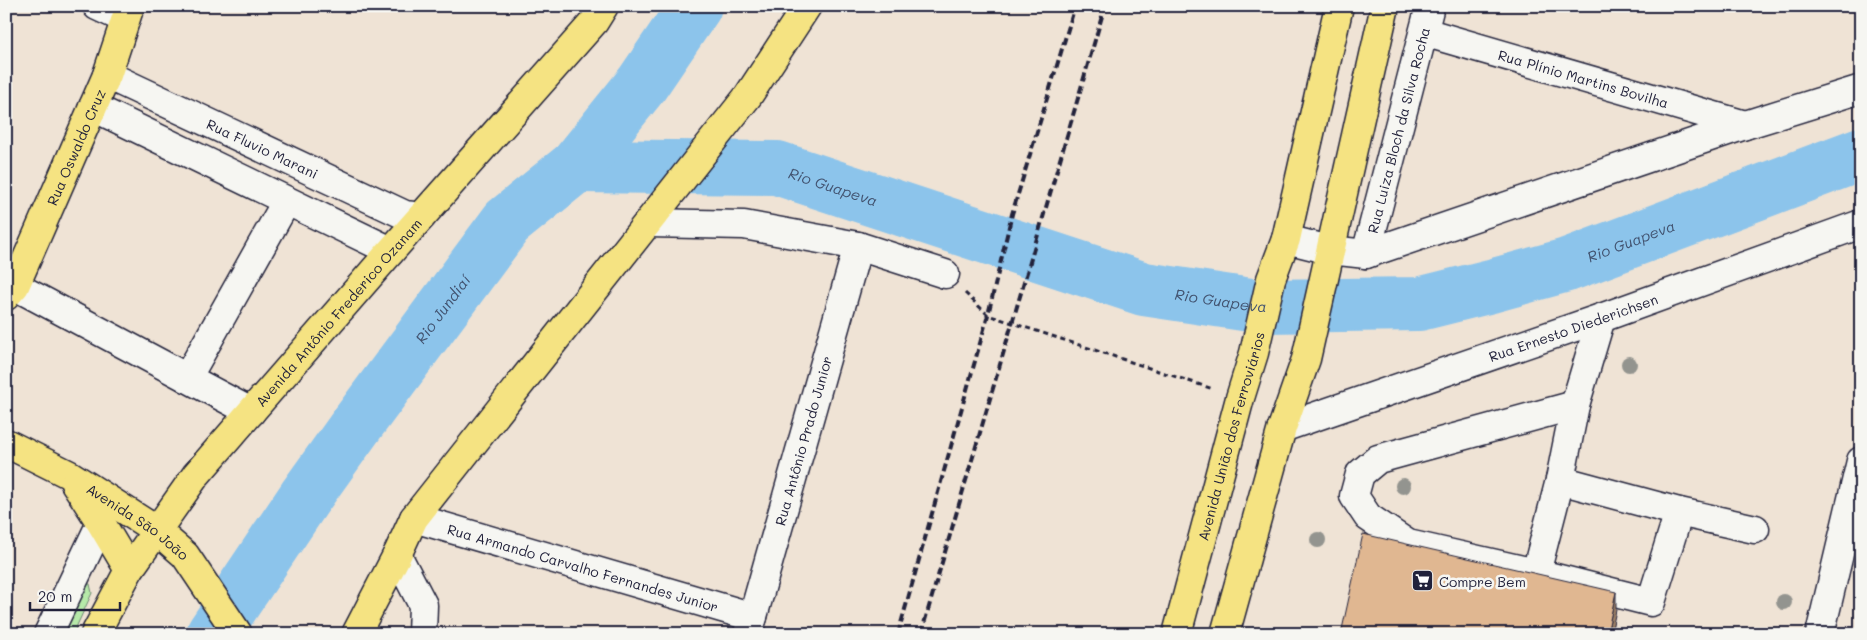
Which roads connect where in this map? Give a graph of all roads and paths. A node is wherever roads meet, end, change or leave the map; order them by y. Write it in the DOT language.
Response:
graph roads {
  1 [pos="97,6"];
  2 [pos="604,6"];
  3 [pos="807,6"];
  4 [pos="1339,6"];
  5 [pos="1385,6"];
  6 [pos="127,13"];
  7 [pos="1427,19"];
  8 [pos="107,74"];
  9 [pos="1861,89"];
  10 [pos="93,107"];
  11 [pos="1744,125"];
  12 [pos="286,202"];
  13 [pos="421,217"];
  14 [pos="649,223"];
  15 [pos="1861,224"];
  16 [pos="1286,239"];
  17 [pos="858,246"];
  18 [pos="391,251"];
  19 [pos="1330,252"];
  20 [pos="1366,254"];
  21 [pos="945,274"];
  22 [pos="11,291"];
  23 [pos="1601,318"];
  24 [pos="187,378"];
  25 [pos="1240,398"];
  26 [pos="1575,405"];
  27 [pos="251,412"];
  28 [pos="1282,428"];
  29 [pos="6,443"];
  30 [pos="1861,461"];
  31 [pos="70,475"];
  32 [pos="1560,480"];
  33 [pos="1679,512"];
  34 [pos="414,518"];
  35 [pos="101,522"];
  36 [pos="1755,529"];
  37 [pos="156,530"];
  38 [pos="397,555"];
  39 [pos="129,570"];
  40 [pos="1536,573"];
  41 [pos="750,626"];
  42 [pos="48,634"];
  43 [pos="95,634"];
  44 [pos="238,634"];
  45 [pos="356,634"];
  46 [pos="422,634"];
  47 [pos="1177,634"];
  48 [pos="1225,634"];
  49 [pos="1820,634"];
  1 -- 6 [label="street"];
  2 -- 13 [label="main road, Avenida Antônio Frederico Ozanam"];
  3 -- 14 [label="main road"];
  4 -- 16 [label="main road, Avenida União dos Ferroviários"];
  5 -- 19 [label="main road"];
  6 -- 8 [label="main road, Rua Oswaldo Cruz"];
  7 -- 11 [label="street, Rua Plínio Martins Bovilha"];
  7 -- 20 [label="street, Rua Luiza Bloch da Silva Rocha"];
  8 -- 10 [label="main road, Rua Oswaldo Cruz"];
  8 -- 13 [label="street, Rua Fluvio Marani"];
  9 -- 11 [label="street"];
  10 -- 12 [label="street"];
  10 -- 22 [label="main road, Rua Oswaldo Cruz"];
  11 -- 20 [label="street"];
  12 -- 18 [label="street"];
  12 -- 24 [label="street"];
  13 -- 18 [label="main road, Avenida Antônio Frederico Ozanam"];
  14 -- 17 [label="street"];
  14 -- 34 [label="main road"];
  15 -- 23 [label="street, Rua Ernesto Diederichsen"];
  16 -- 19 [label="street"];
  16 -- 25 [label="main road, Avenida União dos Ferroviários"];
  17 -- 21 [label="street"];
  17 -- 41 [label="street, Rua Antônio Prado Junior"];
  18 -- 27 [label="main road, Avenida Antônio Frederico Ozanam"];
  19 -- 20 [label="street"];
  19 -- 28 [label="main road"];
  21 -- 25 [label="path"];
  22 -- 24 [label="street"];
  23 -- 26 [label="street"];
  23 -- 28 [label="street, Rua Ernesto Diederichsen"];
  24 -- 27 [label="street"];
  25 -- 47 [label="main road, Avenida União dos Ferroviários"];
  26 -- 32 [label="street"];
  26 -- 40 [label="street"];
  27 -- 37 [label="main road, Avenida Antônio Frederico Ozanam"];
  28 -- 48 [label="main road"];
  29 -- 31 [label="main road, Avenida São João"];
  30 -- 49 [label="street"];
  31 -- 35 [label="main road"];
  31 -- 37 [label="main road, Avenida São João"];
  32 -- 33 [label="street"];
  32 -- 40 [label="street"];
  33 -- 36 [label="street"];
  33 -- 40 [label="street"];
  34 -- 38 [label="main road"];
  34 -- 41 [label="street, Rua Armando Carvalho Fernandes Junior"];
  35 -- 39 [label="main road"];
  35 -- 42 [label="street"];
  37 -- 39 [label="main road, Avenida Antônio Frederico Ozanam"];
  37 -- 44 [label="main road, Avenida São João"];
  38 -- 45 [label="main road"];
  38 -- 46 [label="street"];
  39 -- 43 [label="main road, Avenida Antônio Frederico Ozanam"];
}
